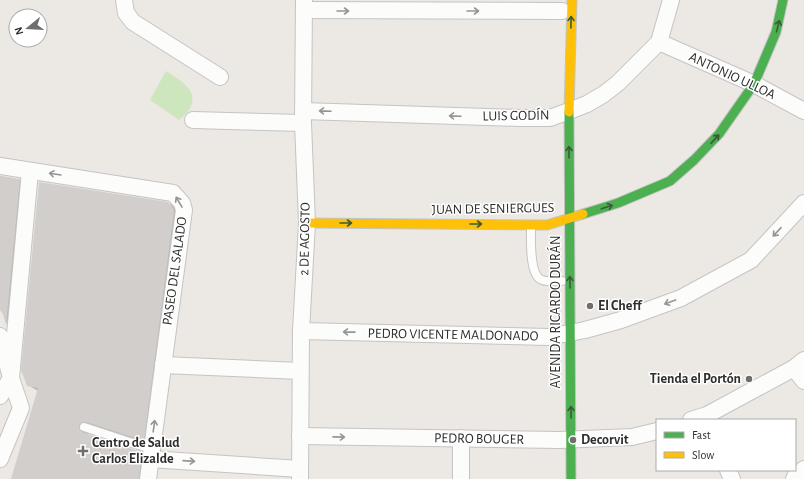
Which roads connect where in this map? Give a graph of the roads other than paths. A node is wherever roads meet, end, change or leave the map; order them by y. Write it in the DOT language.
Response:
graph roads {
  1 [pos="124,0"];
  2 [pos="672,0"];
  3 [pos="784,0"];
  4 [pos="304,5"];
  5 [pos="564,8"];
  6 [pos="562,35"];
  7 [pos="659,42"];
  8 [pos="220,77"];
  9 [pos="754,84"];
  10 [pos="804,111"];
  11 [pos="560,114"];
  12 [pos="303,117"];
  13 [pos="193,120"];
  14 [pos="0,166"];
  15 [pos="30,170"];
  16 [pos="804,203"];
  17 [pos="566,220"];
  18 [pos="307,223"];
  19 [pos="531,224"];
  20 [pos="562,281"];
  21 [pos="301,331"];
  22 [pos="0,336"];
  23 [pos="564,339"];
  24 [pos="163,365"];
  25 [pos="300,370"];
  26 [pos="801,370"];
  27 [pos="11,378"];
  28 [pos="0,396"];
  29 [pos="708,417"];
  30 [pos="697,419"];
  31 [pos="84,427"];
  32 [pos="656,431"];
  33 [pos="300,436"];
  34 [pos="461,438"];
  35 [pos="562,440"];
  36 [pos="151,454"];
  37 [pos="0,459"];
  38 [pos="804,469"];
  39 [pos="300,474"];
  40 [pos="148,479"];
  41 [pos="460,479"];
  42 [pos="571,479"];
  43 [pos="794,479"];
  1 -- 8 [label="street"];
  2 -- 7 [label="street, LUIS GODÍN"];
  9 -- 3 [label="street, JUAN DE SENIERGUES, one-way"];
  4 -- 5 [label="street, one-way"];
  4 -- 12 [label="street, 2 DE AGOSTO"];
  11 -- 5 [label="street, AVENIDA RICARDO DURÁN, one-way"];
  6 -- 11 [label="street, AVENIDA RICARDO DURÁN"];
  7 -- 9 [label="street, ANTONIO ULLOA"];
  7 -- 11 [label="street, LUIS GODÍN"];
  9 -- 10 [label="street, ANTONIO ULLOA"];
  17 -- 9 [label="street, JUAN DE SENIERGUES, one-way"];
  11 -- 12 [label="street, LUIS GODÍN, one-way"];
  11 -- 17 [label="street, AVENIDA RICARDO DURÁN"];
  12 -- 13 [label="street, LUIS GODÍN"];
  12 -- 18 [label="street, 2 DE AGOSTO"];
  14 -- 15 [label="street, PASEO DEL SALADO"];
  24 -- 15 [label="street, PASEO DEL SALADO, one-way"];
  15 -- 27 [label="street"];
  16 -- 23 [label="street, PEDRO VICENTE MALDONADO, one-way"];
  17 -- 19 [label="street, JUAN DE SENIERGUES"];
  17 -- 20 [label="street, AVENIDA RICARDO DURÁN"];
  23 -- 17 [label="street, AVENIDA RICARDO DURÁN, one-way"];
  18 -- 19 [label="street, JUAN DE SENIERGUES, one-way"];
  18 -- 21 [label="street, 2 DE AGOSTO"];
  19 -- 20 [label="lane"];
  20 -- 23 [label="street, AVENIDA RICARDO DURÁN"];
  23 -- 21 [label="street, PEDRO VICENTE MALDONADO, one-way"];
  21 -- 25 [label="street, 2 DE AGOSTO"];
  22 -- 27 [label="street"];
  35 -- 23 [label="street, AVENIDA RICARDO DURÁN, one-way"];
  24 -- 25 [label="street"];
  36 -- 24 [label="street, PASEO DEL SALADO, one-way"];
  25 -- 33 [label="street, 2 DE AGOSTO"];
  26 -- 29 [label="street"];
  27 -- 28 [label="street"];
  27 -- 37 [label="street"];
  29 -- 30 [label="street"];
  31 -- 36 [label="lane"];
  32 -- 35 [label="street, PEDRO BOUGER"];
  33 -- 34 [label="street, PEDRO BOUGER, one-way"];
  33 -- 39 [label="street, 2 DE AGOSTO"];
  34 -- 35 [label="street, PEDRO BOUGER"];
  34 -- 41 [label="street"];
  35 -- 42 [label="street, AVENIDA RICARDO DURÁN"];
  36 -- 39 [label="street, one-way"];
  36 -- 40 [label="street, PASEO DEL SALADO"];
  38 -- 43 [label="street"];
}
